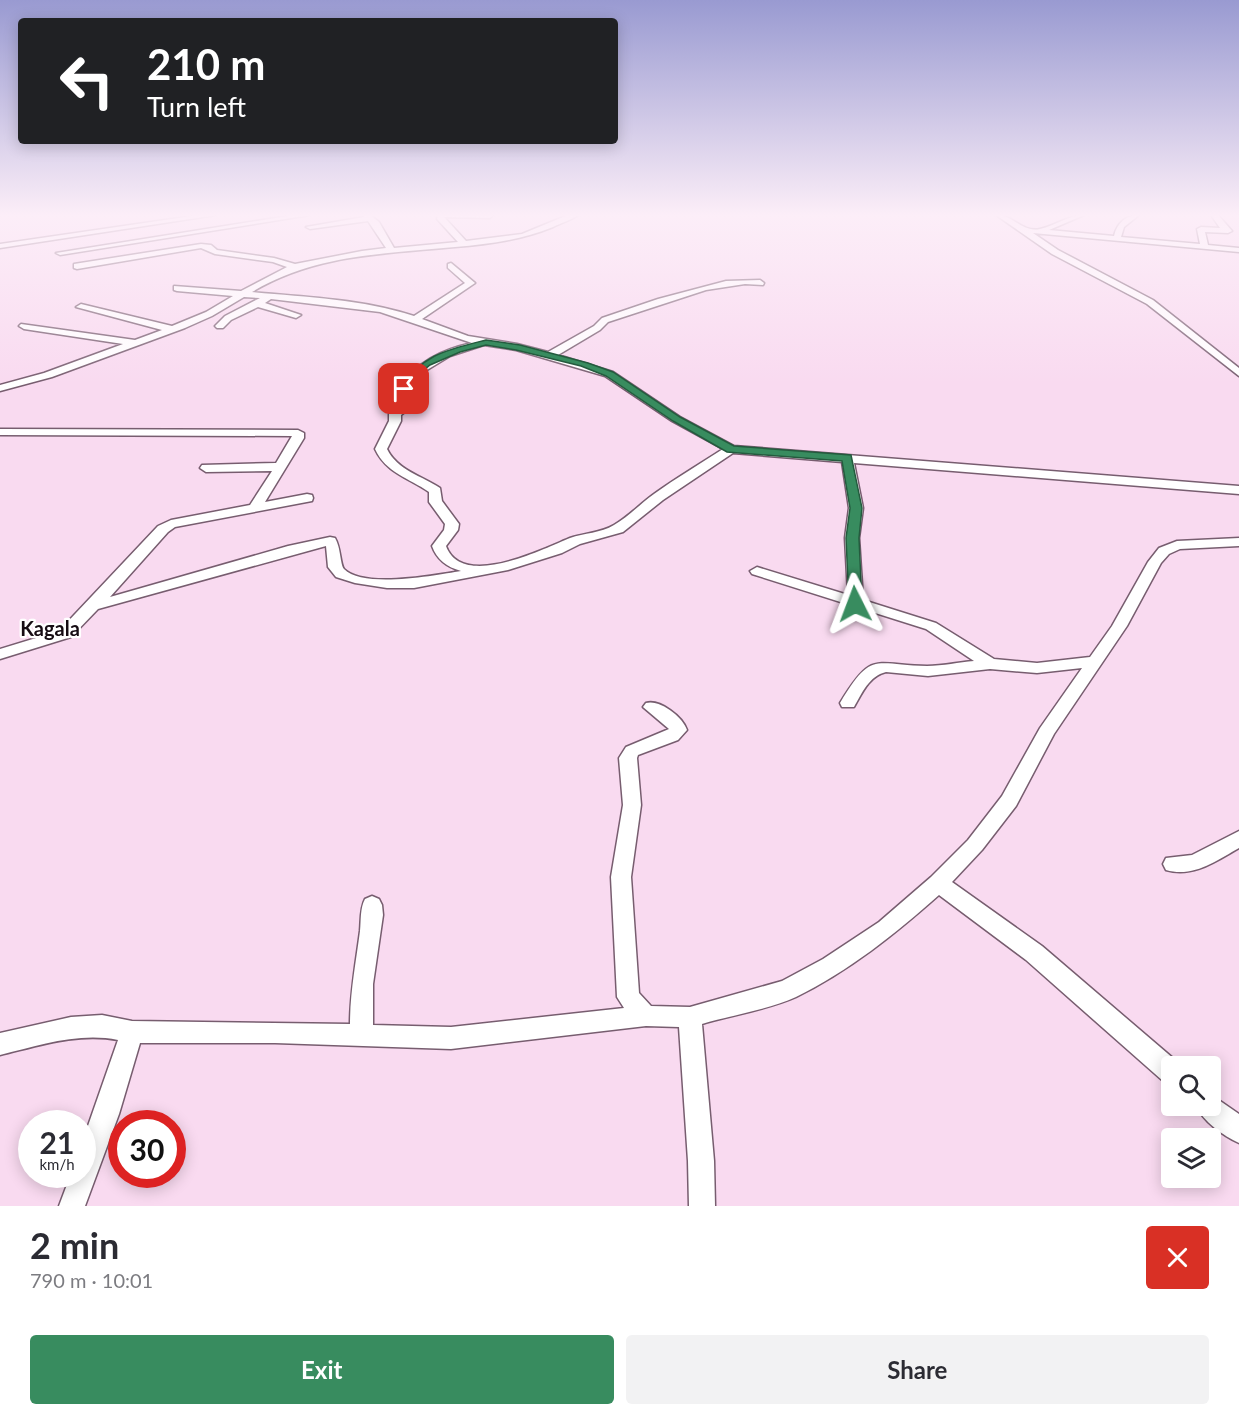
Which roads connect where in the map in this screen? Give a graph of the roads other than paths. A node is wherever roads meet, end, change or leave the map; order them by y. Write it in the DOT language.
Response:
graph roads {
  1 [pos="285,271"];
  2 [pos="457,271"];
  3 [pos="1091,271"];
  4 [pos="760,283"];
  5 [pos="177,288"];
  6 [pos="244,293"];
  7 [pos="272,296"];
  8 [pos="257,304"];
  9 [pos="81,307"];
  10 [pos="296,315"];
  11 [pos="415,319"];
  12 [pos="24,326"];
  13 [pos="220,326"];
  14 [pos="174,329"];
  15 [pos="486,343"];
  16 [pos="135,344"];
  17 [pos="550,355"];
  18 [pos="1239,373"];
  19 [pos="0,388"];
  20 [pos="404,389"];
  21 [pos="400,411"];
  22 [pos="0,432"];
  23 [pos="731,449"];
  24 [pos="847,458"];
  25 [pos="279,467"];
  26 [pos="206,468"];
  27 [pos="1239,490"];
  28 [pos="307,498"];
  29 [pos="255,508"];
  30 [pos="1239,542"];
  31 [pos="482,570"];
  32 [pos="758,571"];
  33 [pos="855,604"];
  34 [pos="93,606"];
  35 [pos="0,654"];
  36 [pos="1095,661"];
  37 [pos="990,664"];
  38 [pos="848,703"];
  39 [pos="652,707"];
  40 [pos="1239,839"];
  41 [pos="1173,864"];
  42 [pos="938,883"];
  43 [pos="372,905"];
  44 [pos="646,1016"];
  45 [pos="690,1017"];
  46 [pos="132,1032"];
  47 [pos="362,1036"];
  48 [pos="0,1044"];
  49 [pos="1161,1063"];
  50 [pos="1221,1116"];
  51 [pos="1239,1130"];
  52 [pos="72,1206"];
  53 [pos="702,1206"];
  1 -- 6 [label="street"];
  2 -- 11 [label="street"];
  3 -- 18 [label="street"];
  4 -- 17 [label="street"];
  5 -- 6 [label="street"];
  6 -- 7 [label="street"];
  6 -- 14 [label="street"];
  7 -- 8 [label="street"];
  7 -- 11 [label="street"];
  8 -- 10 [label="street"];
  8 -- 13 [label="street"];
  9 -- 14 [label="street"];
  11 -- 15 [label="street"];
  12 -- 16 [label="street"];
  14 -- 16 [label="street"];
  15 -- 17 [label="street"];
  15 -- 20 [label="street"];
  16 -- 19 [label="street"];
  17 -- 23 [label="street"];
  21 -- 31 [label="street"];
  22 -- 25 [label="street"];
  23 -- 24 [label="street"];
  23 -- 31 [label="street"];
  24 -- 27 [label="street"];
  24 -- 33 [label="street"];
  25 -- 26 [label="street"];
  25 -- 29 [label="street"];
  28 -- 29 [label="street"];
  29 -- 34 [label="street"];
  30 -- 36 [label="street"];
  31 -- 34 [label="street"];
  32 -- 33 [label="street"];
  33 -- 37 [label="street"];
  34 -- 35 [label="street"];
  36 -- 37 [label="street"];
  36 -- 42 [label="street"];
  37 -- 38 [label="street"];
  39 -- 44 [label="street"];
  40 -- 41 [label="street"];
  42 -- 45 [label="street"];
  42 -- 49 [label="street"];
  43 -- 47 [label="street"];
  44 -- 45 [label="street"];
  44 -- 47 [label="street"];
  45 -- 53 [label="street"];
  46 -- 47 [label="street"];
  46 -- 48 [label="street"];
  46 -- 52 [label="street"];
  50 -- 51 [label="street"];
}
